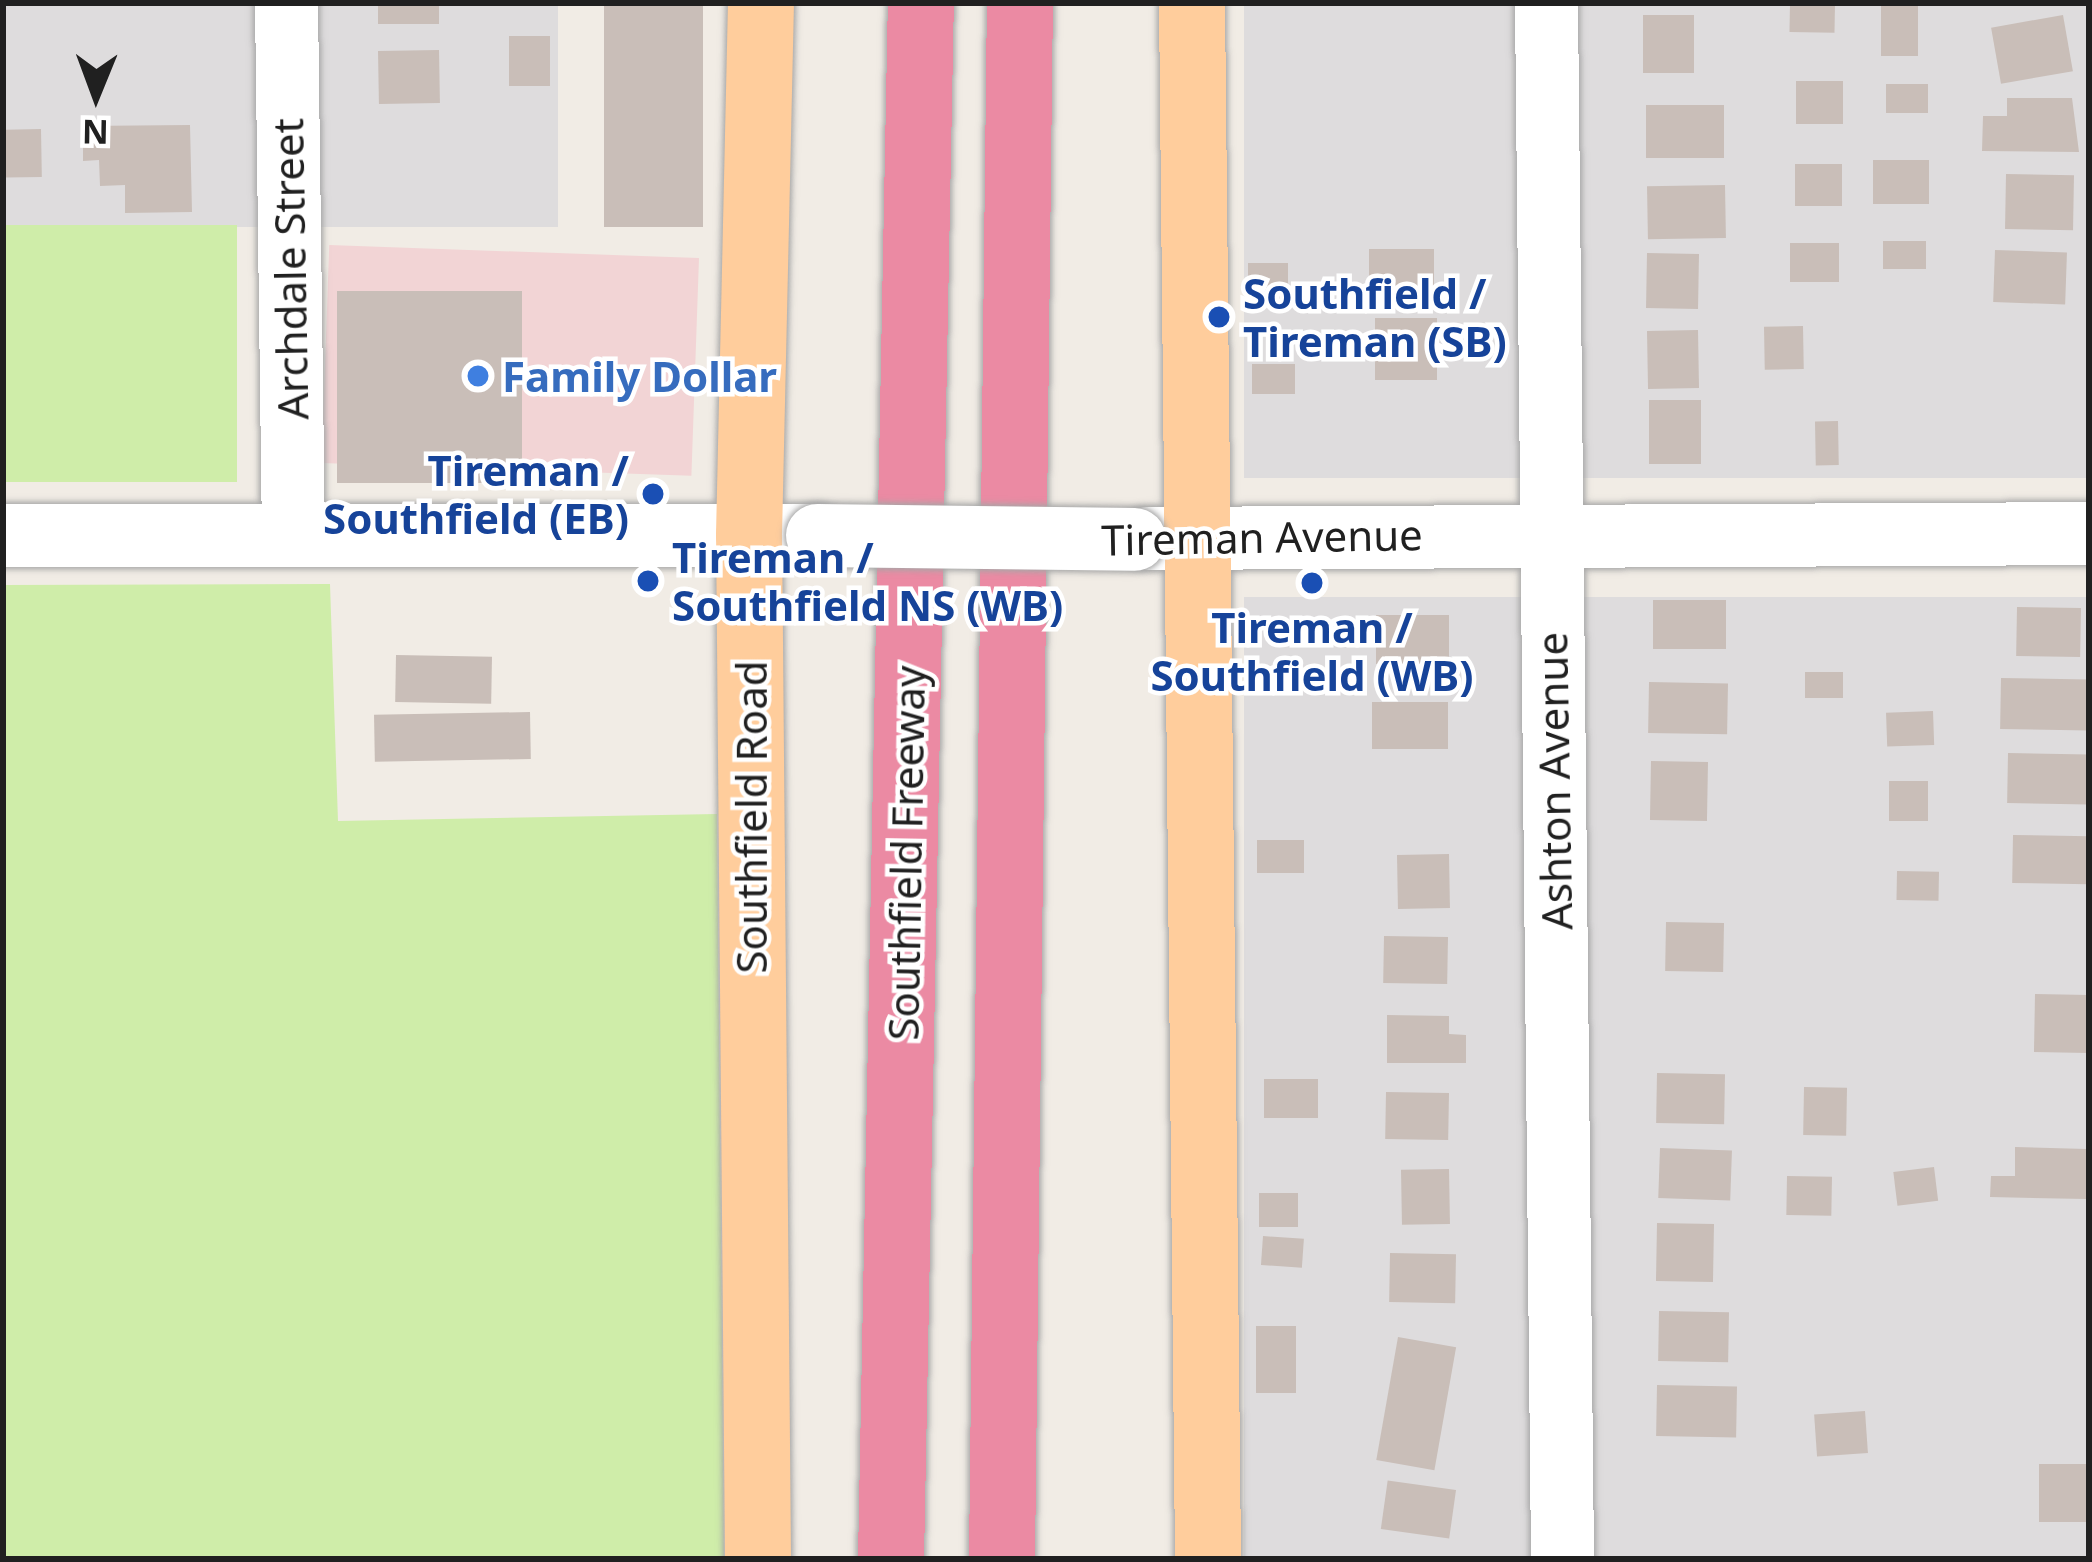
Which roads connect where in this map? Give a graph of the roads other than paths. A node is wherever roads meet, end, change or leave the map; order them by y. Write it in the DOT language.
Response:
graph roads {
  1 [pos="286,3"];
  2 [pos="761,3"];
  3 [pos="921,3"];
  4 [pos="1020,3"];
  5 [pos="1192,3"];
  6 [pos="1546,3"];
  7 [pos="2089,533"];
  8 [pos="1552,535"];
  9 [pos="3,536"];
  10 [pos="293,536"];
  11 [pos="749,536"];
  12 [pos="1166,537"];
  13 [pos="758,1559"];
  14 [pos="891,1559"];
  15 [pos="1002,1559"];
  16 [pos="1208,1559"];
  17 [pos="1562,1559"];
  1 -- 10 [label="street, Archdale Street"];
  2 -- 11 [label="main road, Southfield Road"];
  3 -- 14 [label="highway, Southfield Freeway"];
  4 -- 15 [label="highway"];
  5 -- 12 [label="main road"];
  6 -- 8 [label="street, Ashton Avenue"];
  7 -- 8 [label="street, Tireman Avenue"];
  8 -- 12 [label="street, Tireman Avenue"];
  8 -- 17 [label="street, Ashton Avenue"];
  9 -- 10 [label="street, Tireman Avenue"];
  10 -- 11 [label="street, Tireman Avenue"];
  11 -- 12 [label="street, Tireman Avenue, bridge"];
  11 -- 13 [label="main road, Southfield Road"];
  12 -- 16 [label="main road"];
}
